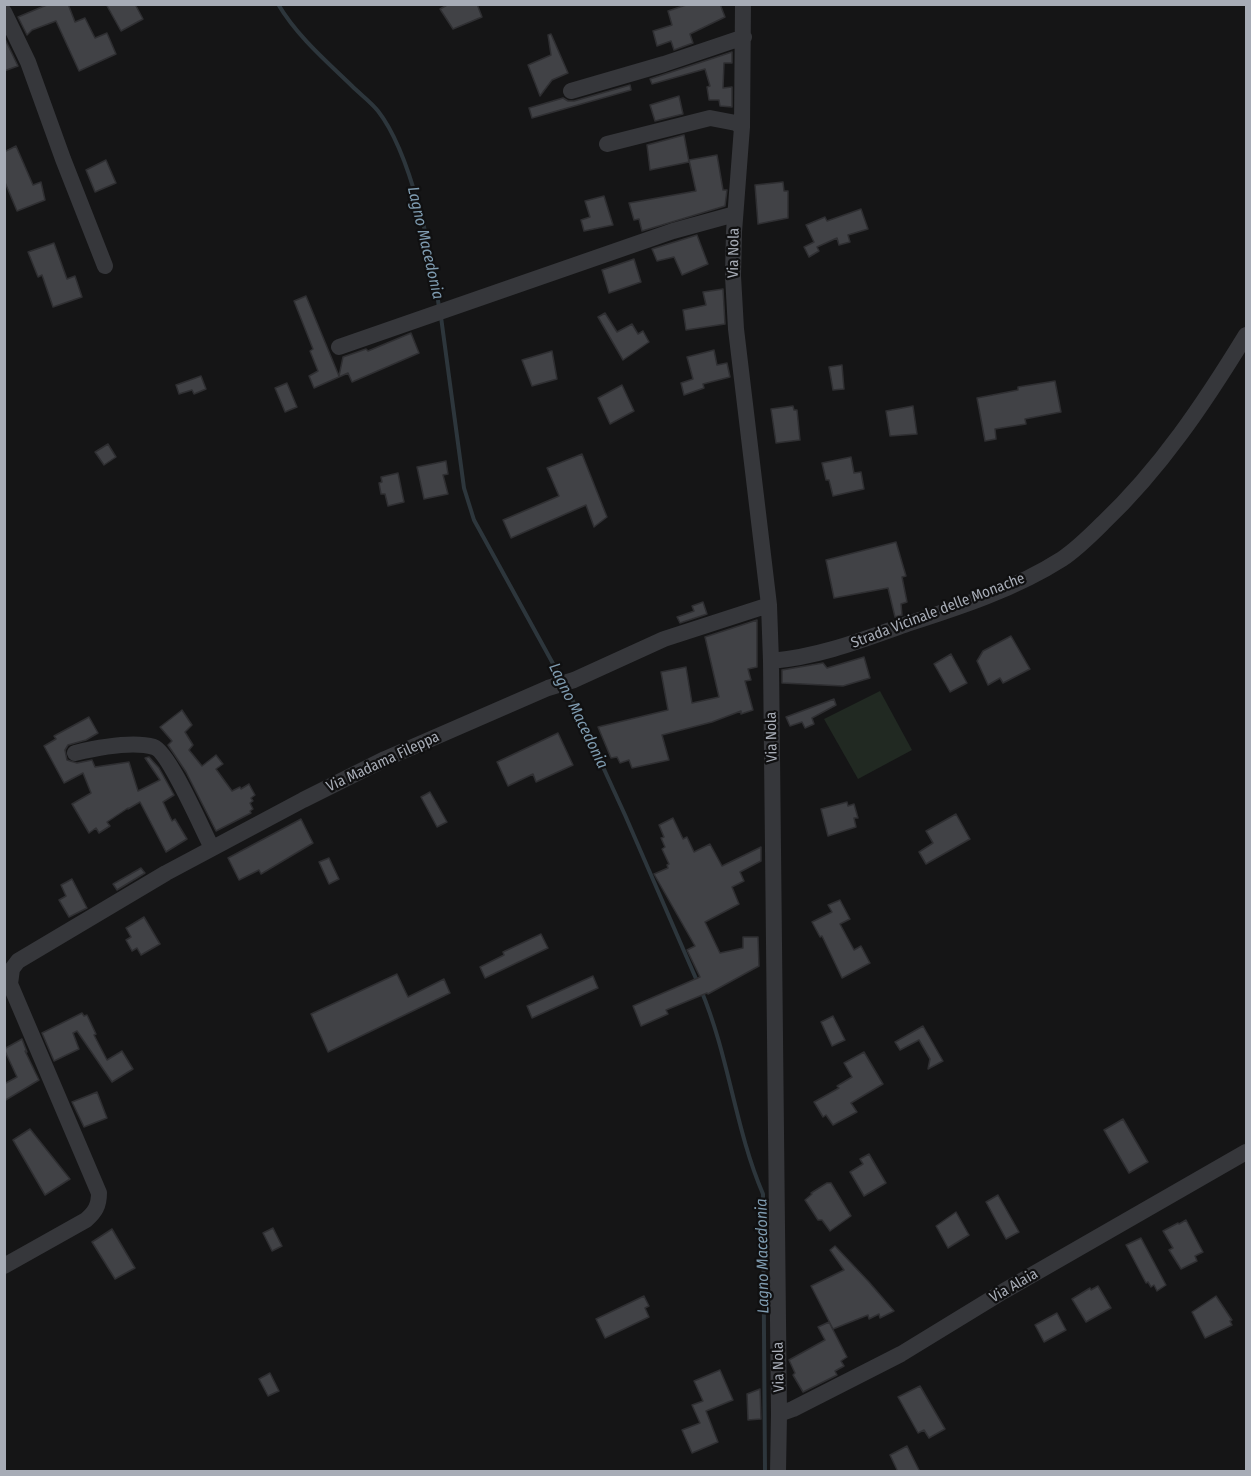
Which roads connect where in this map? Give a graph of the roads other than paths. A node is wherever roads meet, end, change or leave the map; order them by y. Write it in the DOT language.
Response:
graph roads {
  1 [pos="13,4"];
  2 [pos="743,4"];
  3 [pos="4,10"];
  4 [pos="744,37"];
  5 [pos="572,91"];
  6 [pos="742,127"];
  7 [pos="607,144"];
  8 [pos="735,214"];
  9 [pos="105,266"];
  10 [pos="1246,335"];
  11 [pos="339,347"];
  12 [pos="769,604"];
  13 [pos="771,662"];
  14 [pos="75,753"];
  15 [pos="212,848"];
  16 [pos="1246,1152"];
  17 [pos="4,1266"];
  18 [pos="779,1414"];
  19 [pos="778,1472"];
  1 -- 3 [label="street"];
  2 -- 4 [label="street, Via Nola"];
  3 -- 9 [label="street"];
  4 -- 5 [label="street"];
  4 -- 6 [label="street, Via Nola"];
  6 -- 7 [label="street"];
  6 -- 8 [label="street, Via Nola"];
  8 -- 11 [label="street"];
  8 -- 12 [label="street, Via Nola"];
  10 -- 13 [label="street, Strada Vicinale delle Monache"];
  12 -- 13 [label="street, Via Nola"];
  12 -- 15 [label="street, Via Madama Fileppa"];
  13 -- 18 [label="street, Via Nola"];
  14 -- 15 [label="street"];
  15 -- 17 [label="street, Via Madama Fileppa"];
  16 -- 18 [label="street, Via Alaia"];
  18 -- 19 [label="street, Via Nola"];
}
